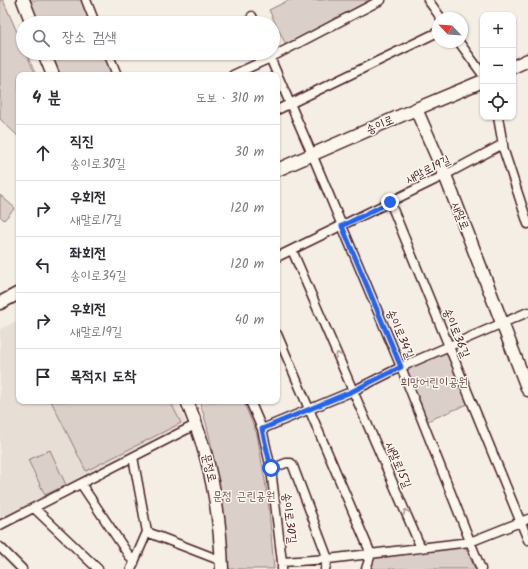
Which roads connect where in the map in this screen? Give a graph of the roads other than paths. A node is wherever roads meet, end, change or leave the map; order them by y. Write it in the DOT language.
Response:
graph roads {
  1 [pos="23,0"];
  2 [pos="86,0"];
  3 [pos="381,0"];
  4 [pos="428,0"];
  5 [pos="437,12"];
  6 [pos="29,16"];
  7 [pos="92,16"];
  8 [pos="432,35"];
  9 [pos="463,48"];
  10 [pos="280,50"];
  11 [pos="47,60"];
  12 [pos="111,60"];
  13 [pos="261,60"];
  14 [pos="271,60"];
  15 [pos="527,63"];
  16 [pos="516,66"];
  17 [pos="480,71"];
  18 [pos="52,72"];
  19 [pos="116,72"];
  20 [pos="239,72"];
  21 [pos="276,72"];
  22 [pos="280,80"];
  23 [pos="480,82"];
  24 [pos="291,105"];
  25 [pos="280,109"];
  26 [pos="416,109"];
  27 [pos="499,120"];
  28 [pos="503,144"];
  29 [pos="312,154"];
  30 [pos="280,169"];
  31 [pos="445,175"];
  32 [pos="390,202"];
  33 [pos="528,224"];
  34 [pos="342,226"];
  35 [pos="292,250"];
  36 [pos="280,256"];
  37 [pos="16,295"];
  38 [pos="0,303"];
  39 [pos="528,312"];
  40 [pos="502,324"];
  41 [pos="280,341"];
  42 [pos="449,346"];
  43 [pos="401,367"];
  44 [pos="528,390"];
  45 [pos="353,391"];
  46 [pos="188,404"];
  47 [pos="251,404"];
  48 [pos="309,409"];
  49 [pos="197,424"];
  50 [pos="262,429"];
  51 [pos="133,457"];
  52 [pos="271,468"];
  53 [pos="81,484"];
  54 [pos="34,508"];
  55 [pos="524,520"];
  56 [pos="0,525"];
  57 [pos="147,532"];
  58 [pos="528,540"];
  59 [pos="470,542"];
  60 [pos="0,547"];
  61 [pos="422,548"];
  62 [pos="371,554"];
  63 [pos="328,559"];
  64 [pos="222,565"];
  65 [pos="132,566"];
  66 [pos="282,566"];
  67 [pos="22,569"];
  68 [pos="98,569"];
  69 [pos="325,569"];
  70 [pos="366,569"];
  71 [pos="481,569"];
  1 -- 6 [label="street"];
  2 -- 7 [label="street"];
  3 -- 10 [label="street"];
  4 -- 5 [label="street"];
  8 -- 24 [label="street"];
  9 -- 17 [label="street"];
  11 -- 18 [label="street"];
  12 -- 19 [label="street"];
  13 -- 20 [label="street"];
  14 -- 21 [label="street, 송이로34길"];
  15 -- 16 [label="street"];
  22 -- 24 [label="street, 송이로34길"];
  23 -- 26 [label="street, 송이로"];
  24 -- 25 [label="street"];
  24 -- 29 [label="street, 송이로34길"];
  26 -- 29 [label="street, 송이로"];
  26 -- 31 [label="street, 새말로"];
  27 -- 28 [label="street"];
  28 -- 31 [label="street, 새말로19길"];
  28 -- 33 [label="street"];
  29 -- 30 [label="street, 송이로"];
  29 -- 34 [label="street, 송이로34길"];
  31 -- 32 [label="street, 새말로19길"];
  31 -- 40 [label="street, 새말로"];
  32 -- 34 [label="street, 새말로19길"];
  32 -- 42 [label="street, 송이로36길"];
  34 -- 35 [label="street, 새말로19길"];
  34 -- 43 [label="street, 송이로34길"];
  35 -- 36 [label="street, 새말로19길"];
  45 -- 35 [label="street, 새말로15길, one-way"];
  37 -- 38 [label="street"];
  39 -- 40 [label="street"];
  40 -- 42 [label="street"];
  40 -- 44 [label="street, 새말로"];
  41 -- 48 [label="street"];
  42 -- 43 [label="street"];
  42 -- 55 [label="street, 송이로36길"];
  43 -- 45 [label="street"];
  43 -- 59 [label="street, 송이로34길"];
  45 -- 48 [label="street"];
  61 -- 45 [label="street, 새말로15길, one-way"];
  46 -- 49 [label="street, 문정로"];
  47 -- 50 [label="street, 송이로30길"];
  48 -- 50 [label="street"];
  48 -- 62 [label="street"];
  49 -- 51 [label="street"];
  49 -- 64 [label="street, 문정로"];
  50 -- 52 [label="street, 송이로30길"];
  51 -- 53 [label="street"];
  51 -- 57 [label="street"];
  52 -- 63 [label="street"];
  52 -- 66 [label="street, 송이로30길"];
  53 -- 54 [label="street"];
  53 -- 65 [label="street"];
  54 -- 56 [label="street"];
  54 -- 68 [label="street"];
  55 -- 58 [label="street, 송이로36길"];
  55 -- 59 [label="street"];
  57 -- 64 [label="street, 문정로"];
  57 -- 65 [label="street"];
  59 -- 61 [label="street"];
  59 -- 71 [label="street, 송이로34길"];
  60 -- 67 [label="street"];
  61 -- 62 [label="street"];
  62 -- 63 [label="street"];
  62 -- 70 [label="street"];
  63 -- 66 [label="street"];
  63 -- 69 [label="street"];
}
